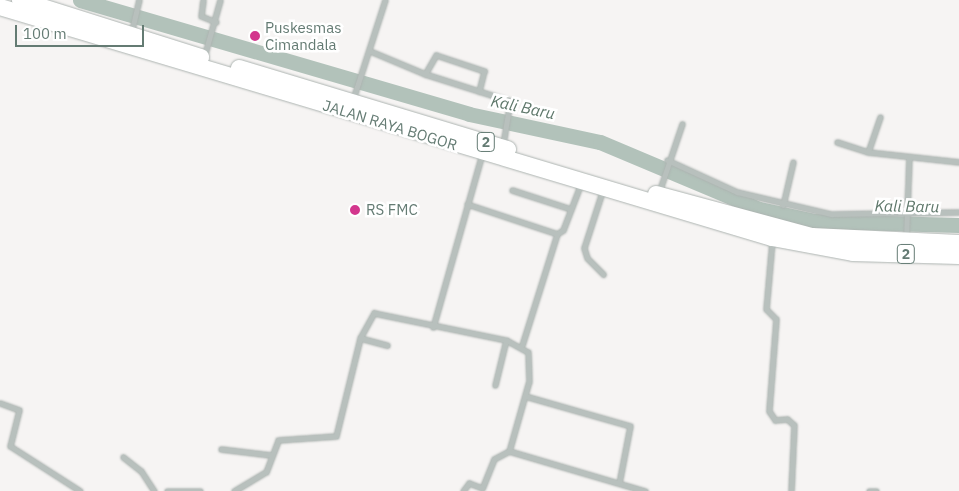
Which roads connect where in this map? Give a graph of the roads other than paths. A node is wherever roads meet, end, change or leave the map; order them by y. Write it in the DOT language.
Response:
graph roads {
  1 [pos="20,0"];
  2 [pos="139,0"];
  3 [pos="203,0"];
  4 [pos="220,0"];
  5 [pos="385,0"];
  6 [pos="0,7"];
  7 [pos="215,25"];
  8 [pos="131,31"];
  9 [pos="370,51"];
  10 [pos="206,52"];
  11 [pos="425,74"];
  12 [pos="479,91"];
  13 [pos="353,98"];
  14 [pos="880,117"];
  15 [pos="682,124"];
  16 [pos="503,142"];
  17 [pos="837,142"];
  18 [pos="868,152"];
  19 [pos="483,153"];
  20 [pos="909,158"];
  21 [pos="667,162"];
  22 [pos="793,162"];
  23 [pos="959,162"];
  24 [pos="581,183"];
  25 [pos="602,189"];
  26 [pos="512,190"];
  27 [pos="659,191"];
  28 [pos="467,204"];
  29 [pos="783,205"];
  30 [pos="571,209"];
  31 [pos="959,212"];
  32 [pos="906,216"];
  33 [pos="557,234"];
  34 [pos="906,237"];
  35 [pos="772,238"];
  36 [pos="959,243"];
  37 [pos="959,256"];
  38 [pos="603,274"];
  39 [pos="433,327"];
  40 [pos="360,338"];
  41 [pos="506,340"];
  42 [pos="387,345"];
  43 [pos="522,345"];
  44 [pos="495,385"];
  45 [pos="525,396"];
  46 [pos="0,403"];
  47 [pos="221,449"];
  48 [pos="509,452"];
  49 [pos="271,455"];
  50 [pos="123,457"];
  51 [pos="619,483"];
  52 [pos="190,490"];
  53 [pos="80,491"];
  54 [pos="154,491"];
  55 [pos="167,491"];
  56 [pos="200,491"];
  57 [pos="234,491"];
  58 [pos="463,491"];
  59 [pos="645,491"];
  60 [pos="791,491"];
  61 [pos="869,491"];
  62 [pos="876,491"];
  1 -- 8 [label="highway, JALAN RAYA BOGOR / 2"];
  2 -- 8 [label="street"];
  3 -- 7 [label="street"];
  4 -- 7 [label="street"];
  5 -- 9 [label="street"];
  6 -- 19 [label="highway, JALAN RAYA BOGOR / 2"];
  7 -- 10 [label="street"];
  8 -- 10 [label="highway, JALAN RAYA BOGOR / 2"];
  9 -- 11 [label="street"];
  9 -- 13 [label="street"];
  10 -- 13 [label="highway, JALAN RAYA BOGOR / 2"];
  11 -- 12 [label="street"];
  11 -- 12 [label="street"];
  12 -- 16 [label="street"];
  13 -- 16 [label="highway, JALAN RAYA BOGOR / 2"];
  14 -- 18 [label="street"];
  15 -- 21 [label="street"];
  16 -- 27 [label="highway, JALAN RAYA BOGOR / 2"];
  17 -- 18 [label="street"];
  18 -- 20 [label="street"];
  19 -- 24 [label="highway, JALAN RAYA BOGOR / 2"];
  19 -- 28 [label="street"];
  20 -- 23 [label="street"];
  20 -- 32 [label="street"];
  21 -- 27 [label="street"];
  21 -- 29 [label="street"];
  22 -- 29 [label="street"];
  24 -- 25 [label="highway, JALAN RAYA BOGOR / 2"];
  24 -- 30 [label="street"];
  25 -- 35 [label="highway, JALAN RAYA BOGOR / 2"];
  25 -- 38 [label="street"];
  26 -- 30 [label="street"];
  27 -- 34 [label="highway, JALAN RAYA BOGOR / 2"];
  28 -- 33 [label="street"];
  28 -- 39 [label="street"];
  29 -- 32 [label="street"];
  30 -- 33 [label="street"];
  31 -- 32 [label="street"];
  32 -- 34 [label="street"];
  33 -- 43 [label="street"];
  34 -- 36 [label="highway, JALAN RAYA BOGOR / 2"];
  35 -- 37 [label="highway, JALAN RAYA BOGOR / 2"];
  35 -- 60 [label="street"];
  39 -- 40 [label="street"];
  39 -- 41 [label="street"];
  40 -- 42 [label="street"];
  40 -- 49 [label="street"];
  41 -- 43 [label="street"];
  41 -- 44 [label="street"];
  43 -- 45 [label="street"];
  45 -- 48 [label="street"];
  45 -- 51 [label="street"];
  46 -- 53 [label="street"];
  47 -- 49 [label="street"];
  48 -- 51 [label="street"];
  48 -- 58 [label="street"];
  49 -- 57 [label="street"];
  50 -- 54 [label="street"];
  51 -- 59 [label="street"];
  52 -- 55 [label="street"];
  52 -- 56 [label="street"];
  61 -- 62 [label="street"];
}
